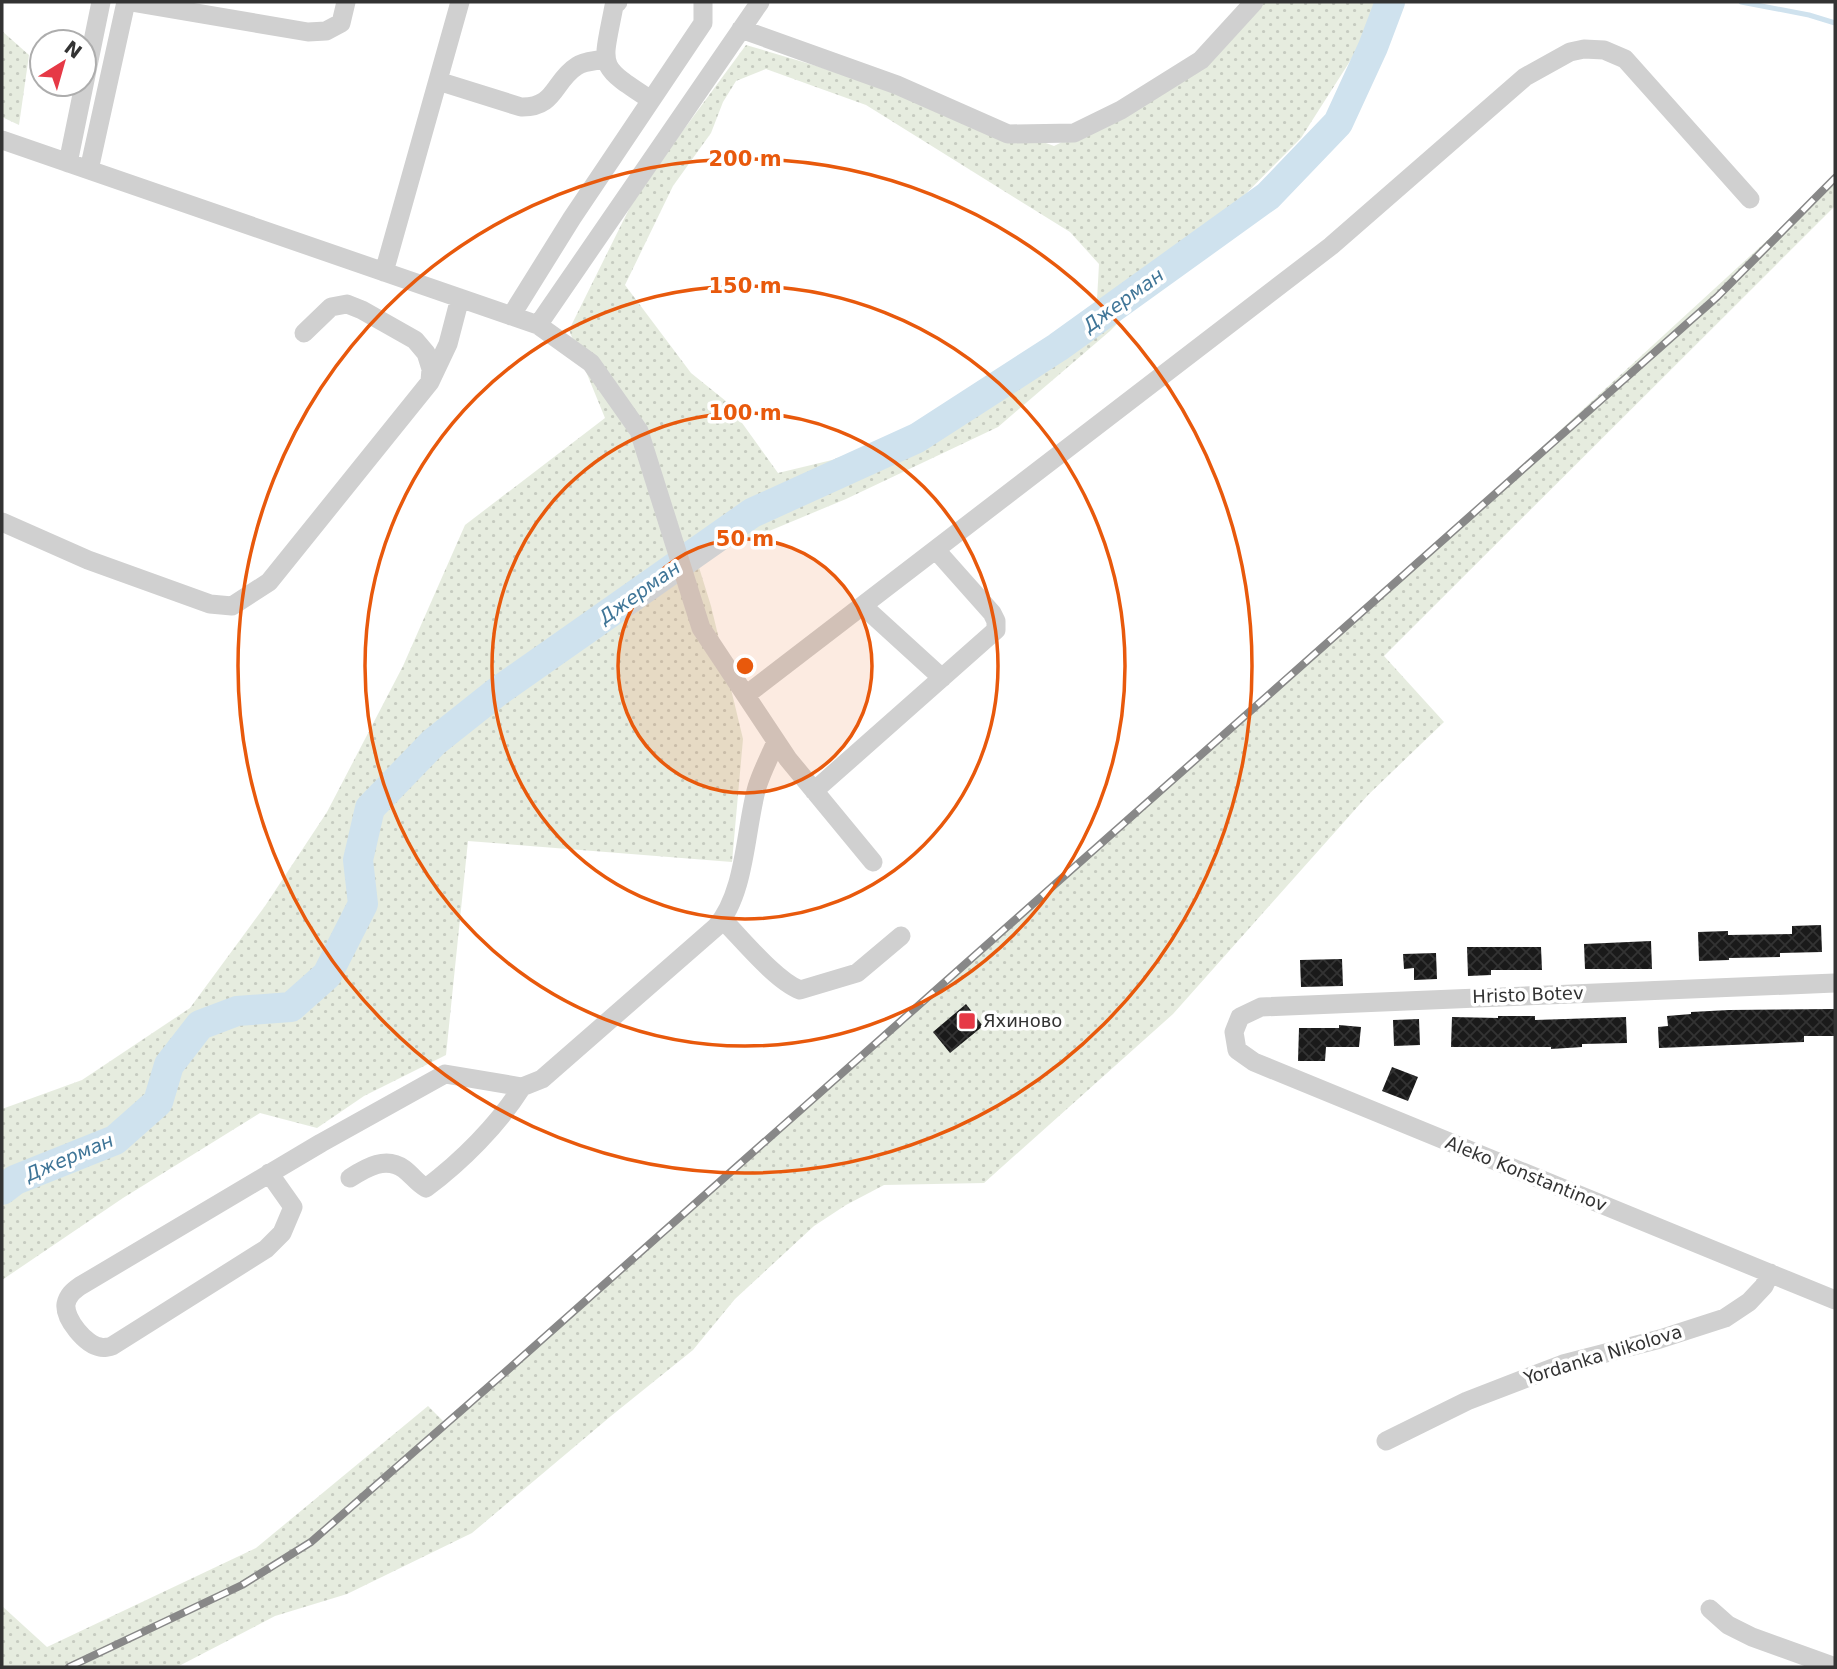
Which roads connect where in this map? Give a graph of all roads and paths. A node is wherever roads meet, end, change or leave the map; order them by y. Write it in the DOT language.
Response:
graph roads {
  1 [pos="101,2"];
  2 [pos="129,2"];
  3 [pos="346,2"];
  4 [pos="460,2"];
  5 [pos="618,2"];
  6 [pos="703,2"];
  7 [pos="760,2"];
  8 [pos="1254,2"];
  9 [pos="741,29"];
  10 [pos="604,59"];
  11 [pos="438,81"];
  12 [pos="650,100"];
  13 [pos="2,140"];
  14 [pos="68,163"];
  15 [pos="89,170"];
  16 [pos="1750,199"];
  17 [pos="384,272"];
  18 [pos="460,299"];
  19 [pos="511,316"];
  20 [pos="538,326"];
  21 [pos="304,333"];
  22 [pos="430,382"];
  23 [pos="2,522"];
  24 [pos="936,550"];
  25 [pos="863,606"];
  26 [pos="942,678"];
  27 [pos="746,695"];
  28 [pos="776,742"];
  29 [pos="814,791"];
  30 [pos="873,862"];
  31 [pos="723,920"];
  32 [pos="901,936"];
  33 [pos="1835,983"];
  34 [pos="1234,1032"];
  35 [pos="522,1087"];
  36 [pos="269,1173"];
  37 [pos="350,1178"];
  38 [pos="1770,1273"];
  39 [pos="1835,1300"];
  40 [pos="1386,1441"];
  41 [pos="1710,1609"];
  42 [pos="1835,1667"];
  1 -- 14 [label="street"];
  2 -- 3 [label="street"];
  2 -- 15 [label="street"];
  4 -- 11 [label="street"];
  5 -- 10 [label="street"];
  6 -- 12 [label="street"];
  7 -- 9 [label="street"];
  8 -- 9 [label="street"];
  9 -- 20 [label="street"];
  10 -- 11 [label="street"];
  10 -- 12 [label="street"];
  11 -- 17 [label="street"];
  12 -- 19 [label="street"];
  13 -- 14 [label="street"];
  14 -- 15 [label="street"];
  15 -- 17 [label="street"];
  16 -- 24 [label="street"];
  17 -- 18 [label="street"];
  18 -- 19 [label="street"];
  18 -- 22 [label="street"];
  19 -- 20 [label="street"];
  20 -- 27 [label="street"];
  21 -- 22 [label="street"];
  22 -- 23 [label="street"];
  24 -- 25 [label="street"];
  24 -- 26 [label="street"];
  25 -- 26 [label="street"];
  25 -- 27 [label="street"];
  26 -- 29 [label="street"];
  27 -- 28 [label="street"];
  28 -- 29 [label="street"];
  28 -- 31 [label="street"];
  29 -- 30 [label="street"];
  31 -- 32 [label="street"];
  31 -- 35 [label="street"];
  33 -- 34 [label="street, Hristo Botev"];
  34 -- 38 [label="street, Aleko Konstantinov"];
  35 -- 36 [label="street"];
  35 -- 37 [label="street"];
  36 -- 36 [label="street"];
  38 -- 39 [label="street, Aleko Konstantinov"];
  38 -- 40 [label="street, Yordanka Nikolova"];
  41 -- 42 [label="street"];
}
